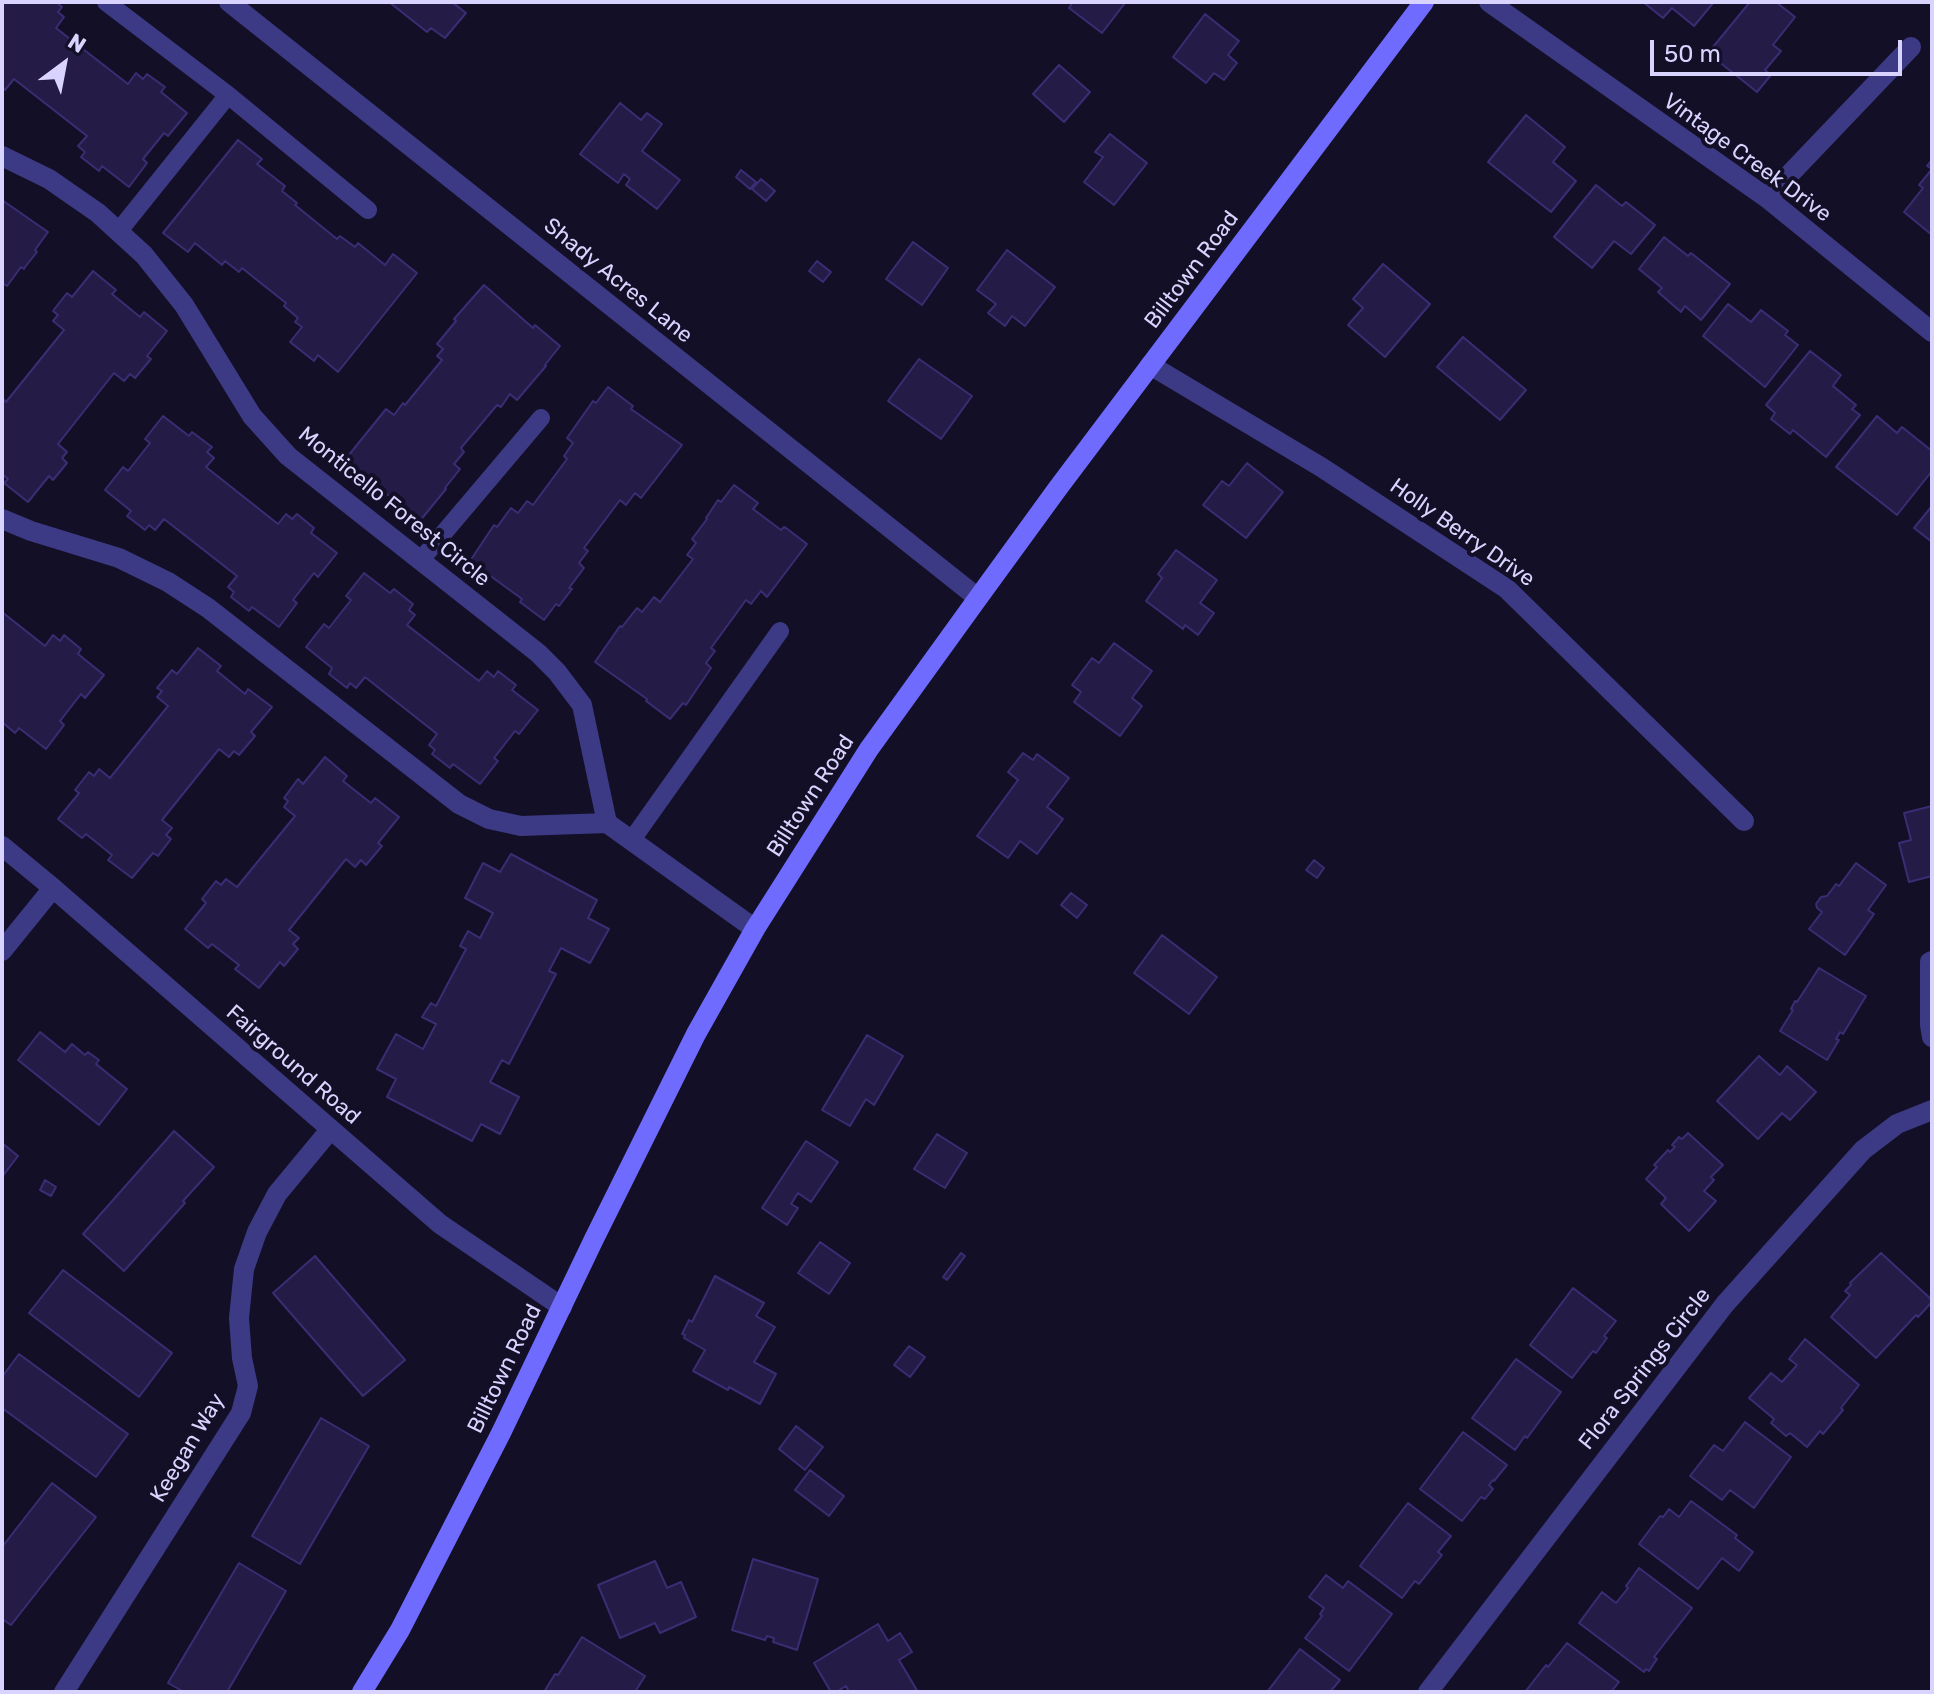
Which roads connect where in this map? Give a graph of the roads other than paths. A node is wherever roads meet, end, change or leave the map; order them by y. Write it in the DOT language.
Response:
graph roads {
  1 [pos="106,2"];
  2 [pos="229,2"];
  3 [pos="1424,2"];
  4 [pos="1489,2"];
  5 [pos="1911,47"];
  6 [pos="228,95"];
  7 [pos="2,156"];
  8 [pos="1767,198"];
  9 [pos="368,210"];
  10 [pos="118,232"];
  11 [pos="1932,332"];
  12 [pos="1150,365"];
  13 [pos="541,418"];
  14 [pos="2,519"];
  15 [pos="420,561"];
  16 [pos="978,598"];
  17 [pos="780,631"];
  18 [pos="1744,821"];
  19 [pos="607,823"];
  20 [pos="631,841"];
  21 [pos="2,846"];
  22 [pos="53,888"];
  23 [pos="755,929"];
  24 [pos="2,951"];
  25 [pos="1932,961"];
  26 [pos="1932,1037"];
  27 [pos="1932,1110"];
  28 [pos="330,1130"];
  29 [pos="562,1307"];
  30 [pos="64,1692"];
  31 [pos="362,1692"];
  32 [pos="1428,1692"];
  1 -- 6 [label="lane"];
  2 -- 16 [label="street, Shady Acres Lane"];
  3 -- 12 [label="main road, Billtown Road"];
  4 -- 8 [label="street, Vintage Creek Drive"];
  5 -- 8 [label="street"];
  6 -- 9 [label="lane"];
  6 -- 10 [label="lane"];
  7 -- 10 [label="street, Monticello Forest Circle"];
  8 -- 11 [label="street, Vintage Creek Drive"];
  10 -- 15 [label="street, Monticello Forest Circle"];
  12 -- 16 [label="main road, Billtown Road"];
  12 -- 18 [label="street, Holly Berry Drive"];
  13 -- 15 [label="lane"];
  14 -- 19 [label="street"];
  15 -- 19 [label="street, Monticello Forest Circle"];
  16 -- 23 [label="main road, Billtown Road"];
  17 -- 20 [label="lane"];
  19 -- 20 [label="street"];
  20 -- 23 [label="street"];
  21 -- 22 [label="street, Fairground Road"];
  22 -- 24 [label="street"];
  22 -- 28 [label="street, Fairground Road"];
  23 -- 29 [label="main road, Billtown Road"];
  25 -- 26 [label="street"];
  27 -- 32 [label="street, Flora Springs Circle"];
  28 -- 29 [label="street, Fairground Road"];
  28 -- 30 [label="street, Keegan Way"];
  29 -- 31 [label="main road, Billtown Road"];
}
